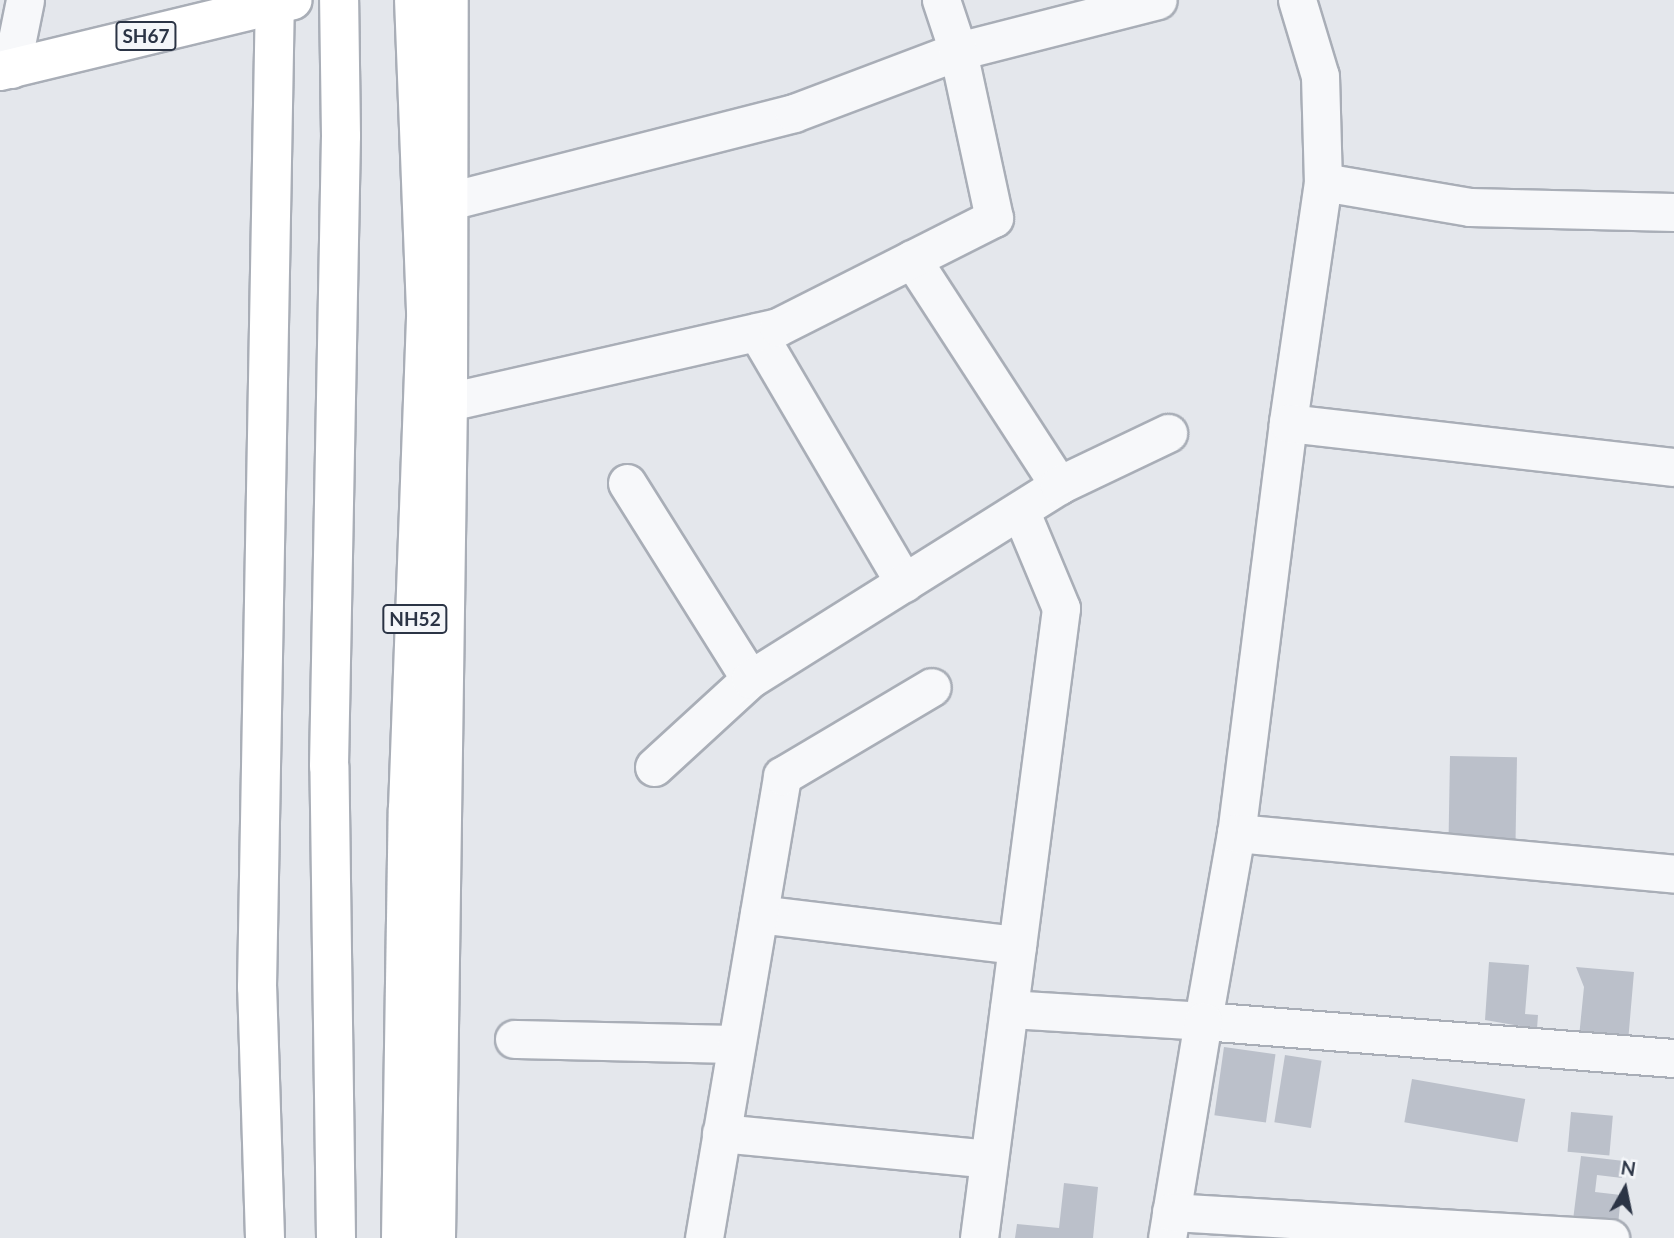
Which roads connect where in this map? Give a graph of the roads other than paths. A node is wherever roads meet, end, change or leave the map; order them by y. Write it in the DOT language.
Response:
graph roads {
  1 [pos="25,0"];
  2 [pos="339,0"];
  3 [pos="414,0"];
  4 [pos="449,0"];
  5 [pos="941,0"];
  6 [pos="1158,0"];
  7 [pos="1297,0"];
  8 [pos="281,1"];
  9 [pos="958,51"];
  10 [pos="6,70"];
  11 [pos="1323,182"];
  12 [pos="449,201"];
  13 [pos="1674,212"];
  14 [pos="912,259"];
  15 [pos="757,332"];
  16 [pos="448,402"];
  17 [pos="1288,423"];
  18 [pos="1168,433"];
  19 [pos="1674,467"];
  20 [pos="627,482"];
  21 [pos="1059,485"];
  22 [pos="1020,509"];
  23 [pos="904,583"];
  24 [pos="750,680"];
  25 [pos="932,687"];
  26 [pos="654,767"];
  27 [pos="1236,833"];
  28 [pos="1674,874"];
  29 [pos="759,914"];
  30 [pos="1017,945"];
  31 [pos="1009,1009"];
  32 [pos="1203,1021"];
  33 [pos="514,1038"];
  34 [pos="736,1044"];
  35 [pos="1674,1058"];
  36 [pos="721,1132"];
  37 [pos="989,1159"];
  38 [pos="1169,1225"];
  39 [pos="265,1238"];
  40 [pos="335,1238"];
  41 [pos="401,1238"];
  42 [pos="436,1238"];
  43 [pos="704,1238"];
  44 [pos="979,1238"];
  45 [pos="1610,1238"];
  1 -- 10 [label="street"];
  2 -- 40 [label="main road"];
  3 -- 41 [label="main road, NH52"];
  4 -- 12 [label="main road"];
  5 -- 9 [label="street"];
  6 -- 9 [label="street"];
  7 -- 11 [label="street"];
  8 -- 10 [label="main road, SH67"];
  8 -- 39 [label="main road"];
  9 -- 12 [label="street"];
  9 -- 14 [label="street"];
  11 -- 13 [label="street"];
  11 -- 17 [label="street"];
  12 -- 16 [label="main road"];
  14 -- 15 [label="street"];
  14 -- 21 [label="street"];
  15 -- 16 [label="street"];
  15 -- 23 [label="street"];
  16 -- 42 [label="main road"];
  17 -- 19 [label="street"];
  17 -- 27 [label="street"];
  18 -- 21 [label="street"];
  20 -- 24 [label="street"];
  21 -- 22 [label="street"];
  22 -- 23 [label="street"];
  22 -- 30 [label="street"];
  23 -- 24 [label="street"];
  24 -- 26 [label="street"];
  25 -- 29 [label="street"];
  27 -- 28 [label="street"];
  27 -- 32 [label="street"];
  29 -- 30 [label="street"];
  29 -- 34 [label="street"];
  30 -- 31 [label="street"];
  31 -- 32 [label="street"];
  31 -- 37 [label="street"];
  32 -- 35 [label="street"];
  32 -- 38 [label="street"];
  33 -- 34 [label="street"];
  34 -- 36 [label="street"];
  36 -- 37 [label="street"];
  36 -- 43 [label="street"];
  37 -- 44 [label="street"];
  38 -- 45 [label="street"];
}
